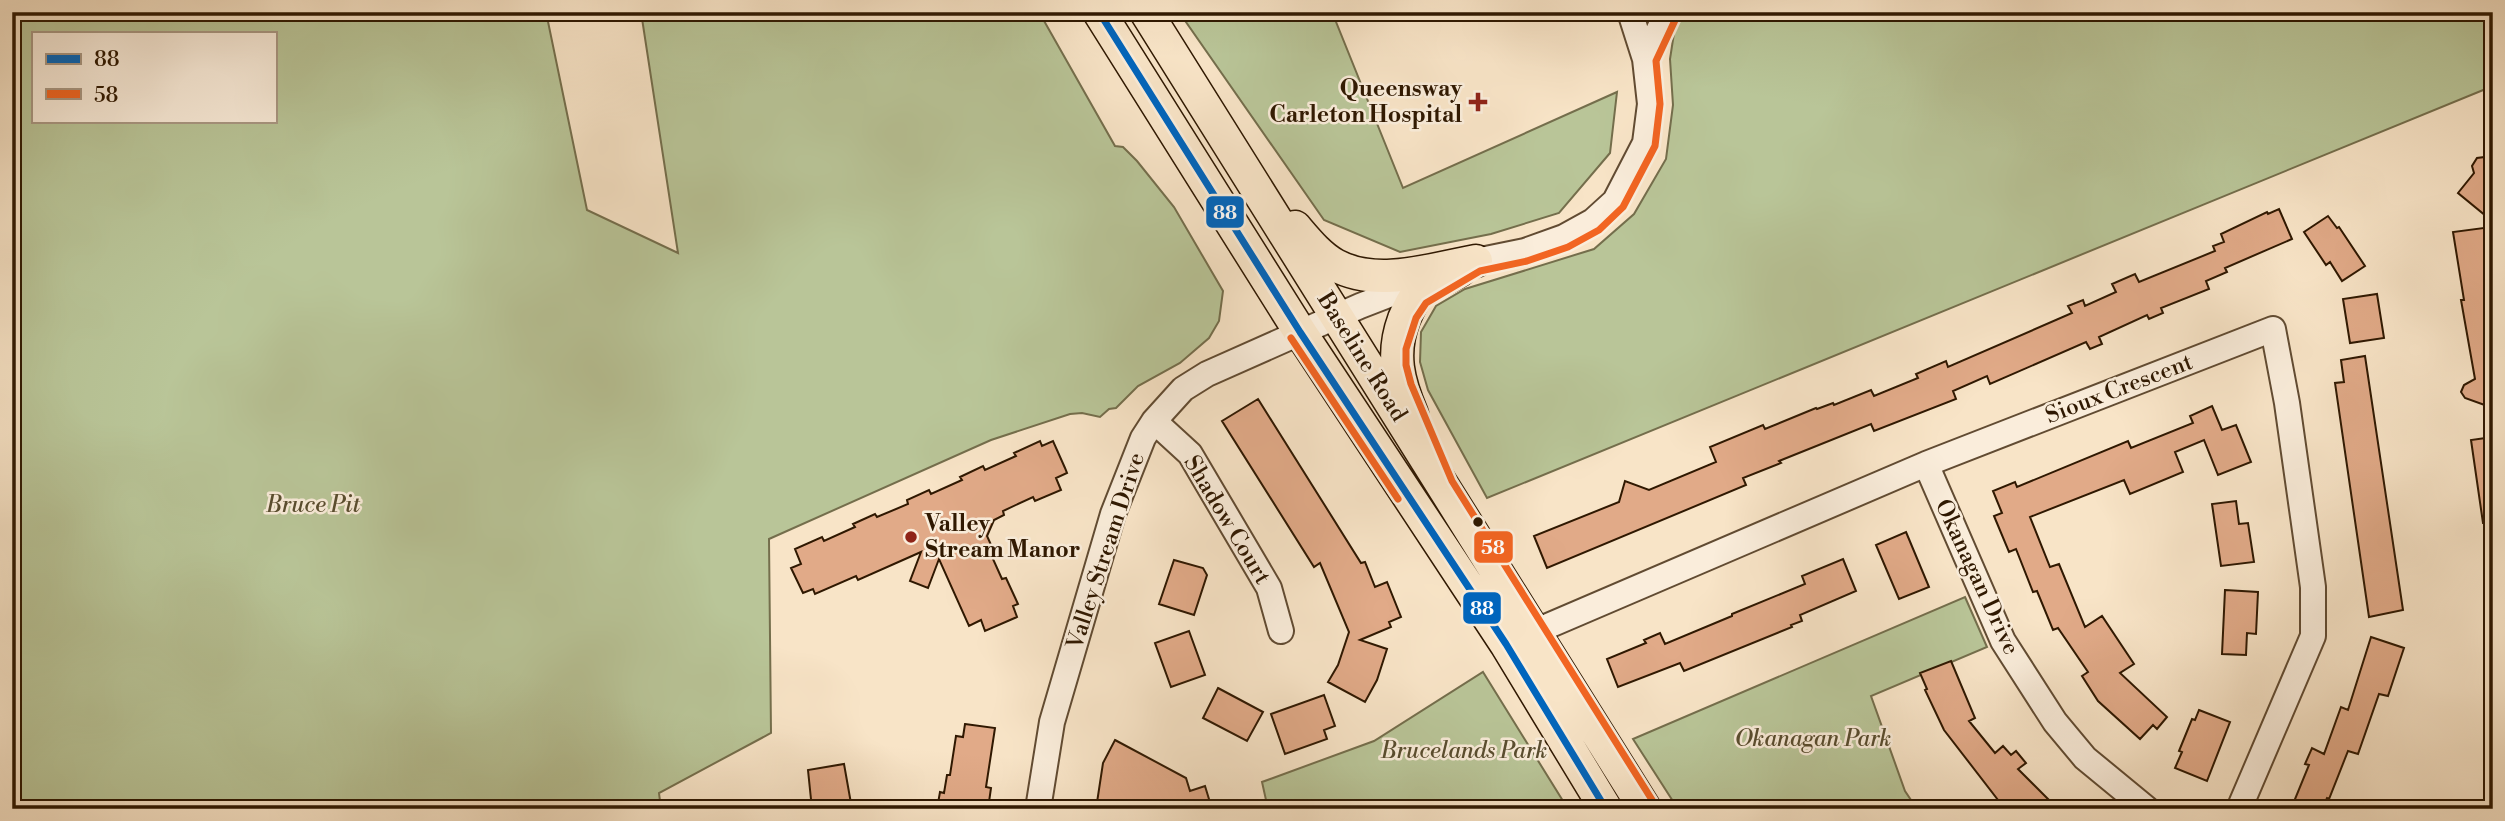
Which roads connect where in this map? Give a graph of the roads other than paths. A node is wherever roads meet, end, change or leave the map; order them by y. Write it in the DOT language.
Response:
graph roads {
  1 [pos="1099,12"];
  2 [pos="1146,12"];
  3 [pos="1630,12"];
  4 [pos="1667,12"];
  5 [pos="1645,59"];
  6 [pos="1236,156"];
  7 [pos="1476,261"];
  8 [pos="1335,316"];
  9 [pos="1300,332"];
  10 [pos="1154,421"];
  11 [pos="1926,464"];
  12 [pos="1443,486"];
  13 [pos="1535,630"];
  14 [pos="1281,631"];
  15 [pos="1506,644"];
  16 [pos="1038,809"];
  17 [pos="1606,809"];
  18 [pos="1645,809"];
  19 [pos="2147,809"];
  20 [pos="2239,809"];
  1 -- 9 [label="main road, Baseline Road"];
  2 -- 6 [label="main road, Baseline Road"];
  3 -- 5 [label="street, Valley Stream Drive"];
  4 -- 5 [label="street"];
  5 -- 7 [label="street, Valley Stream Drive"];
  6 -- 7 [label="main road"];
  6 -- 8 [label="main road, Baseline Road"];
  7 -- 8 [label="street, Valley Stream Drive"];
  7 -- 12 [label="main road"];
  8 -- 9 [label="street, Valley Stream Drive"];
  8 -- 12 [label="main road, Baseline Road"];
  9 -- 10 [label="street, Valley Stream Drive"];
  9 -- 15 [label="main road, Baseline Road"];
  10 -- 14 [label="street, Shadow Court"];
  10 -- 16 [label="street, Valley Stream Drive"];
  11 -- 13 [label="street, Sioux Crescent"];
  11 -- 19 [label="street, Okanagan Drive"];
  11 -- 20 [label="street, Sioux Crescent"];
  12 -- 13 [label="main road, Baseline Road"];
  13 -- 15 [label="street, Sioux Crescent"];
  13 -- 18 [label="main road, Baseline Road"];
  15 -- 17 [label="main road, Baseline Road"];
}
